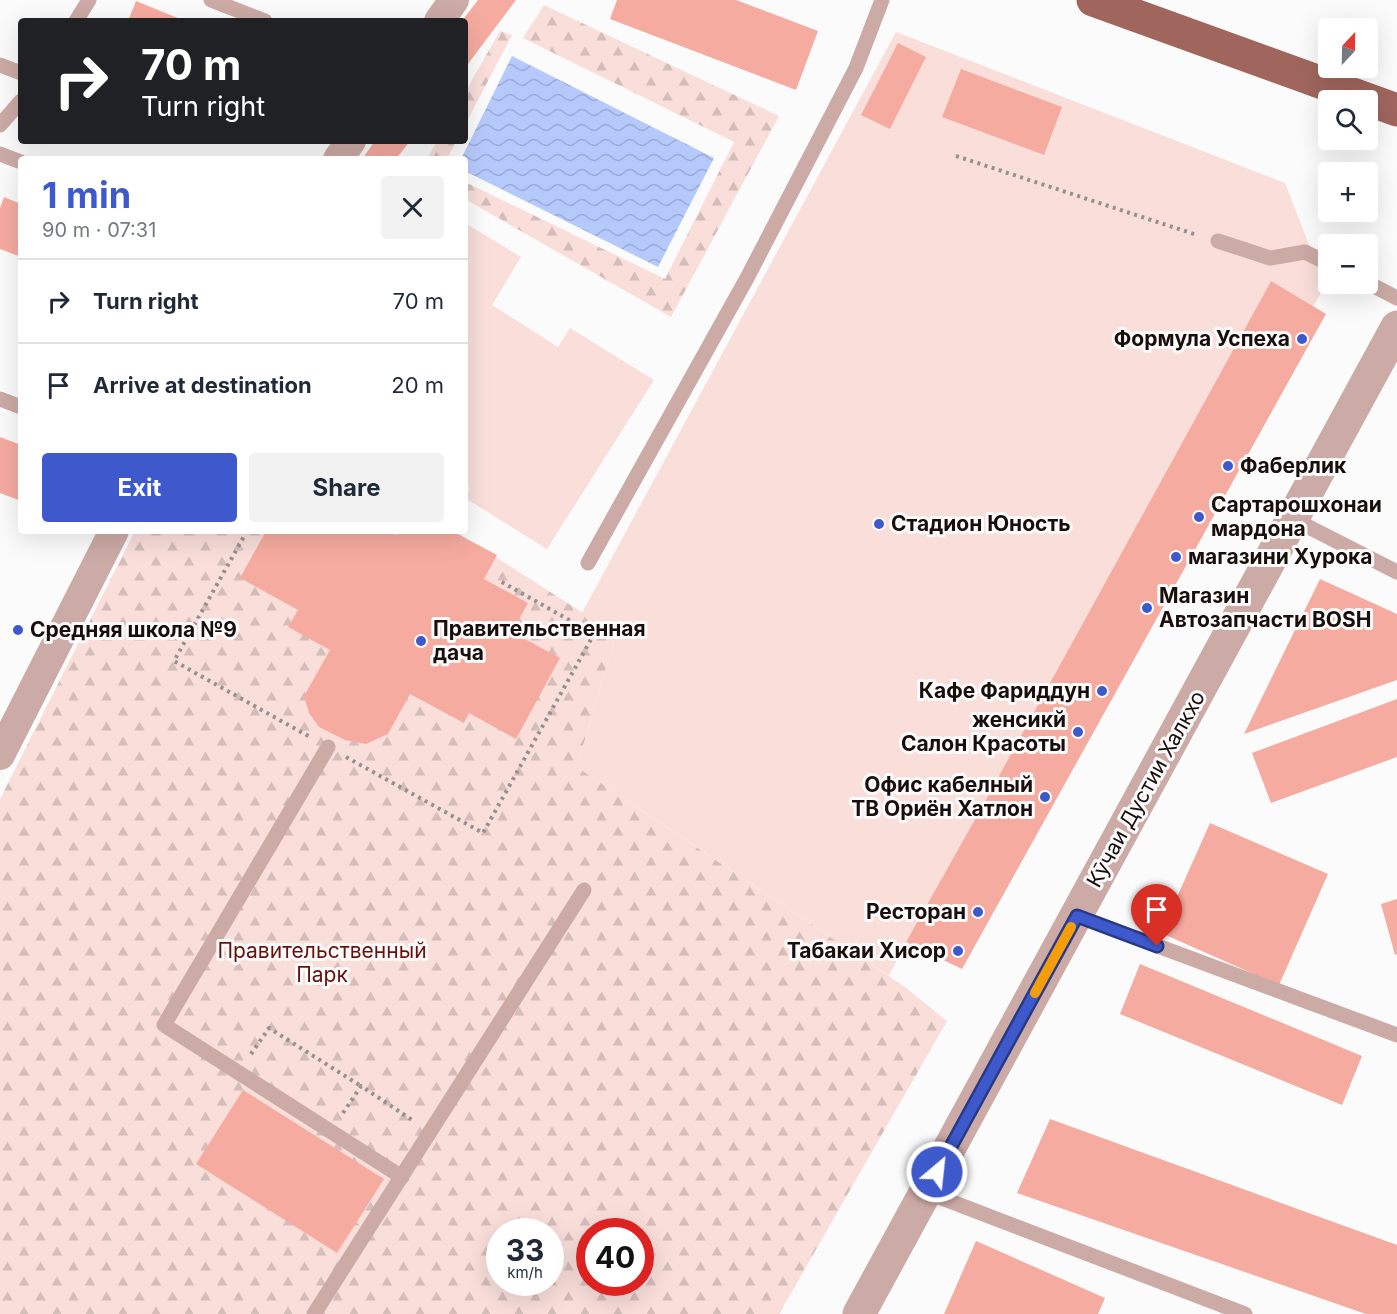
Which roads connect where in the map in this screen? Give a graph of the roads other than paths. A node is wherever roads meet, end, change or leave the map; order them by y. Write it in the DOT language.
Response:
graph roads {
  1 [pos="89,0"];
  2 [pos="212,0"];
  3 [pos="454,0"];
  4 [pos="882,0"];
  5 [pos="1093,0"];
  6 [pos="78,18"];
  7 [pos="257,18"];
  8 [pos="441,18"];
  9 [pos="0,65"];
  10 [pos="18,72"];
  11 [pos="18,104"];
  12 [pos="1397,110"];
  13 [pos="0,125"];
  14 [pos="0,154"];
  15 [pos="18,161"];
  16 [pos="1218,242"];
  17 [pos="1318,258"];
  18 [pos="1378,289"];
  19 [pos="1397,298"];
  20 [pos="1397,327"];
  21 [pos="0,399"];
  22 [pos="18,406"];
  23 [pos="1293,519"];
  24 [pos="112,534"];
  25 [pos="588,563"];
  26 [pos="1397,572"];
  27 [pos="327,747"];
  28 [pos="0,755"];
  29 [pos="584,890"];
  30 [pos="1077,916"];
  31 [pos="1397,1035"];
  32 [pos="402,1177"];
  33 [pos="926,1192"];
  34 [pos="314,1314"];
  35 [pos="859,1314"];
  36 [pos="1245,1314"];
  1 -- 6 [label="lane"];
  2 -- 7 [label="lane"];
  3 -- 8 [label="street"];
  4 -- 25 [label="lane"];
  5 -- 12 [label="main road"];
  9 -- 10 [label="lane"];
  11 -- 13 [label="lane"];
  14 -- 15 [label="lane"];
  16 -- 17 [label="lane"];
  18 -- 19 [label="lane"];
  20 -- 23 [label="street, Кӯчаи Дустии Халкхо"];
  21 -- 22 [label="lane"];
  23 -- 26 [label="lane"];
  23 -- 30 [label="street, Кӯчаи Дустии Халкхо"];
  24 -- 28 [label="street"];
  27 -- 32 [label="lane"];
  29 -- 32 [label="lane"];
  30 -- 31 [label="lane"];
  30 -- 33 [label="street, Кӯчаи Дустии Халкхо"];
  32 -- 34 [label="lane"];
  33 -- 35 [label="street, Кӯчаи Дустии Халкхо"];
  33 -- 36 [label="lane"];
}
